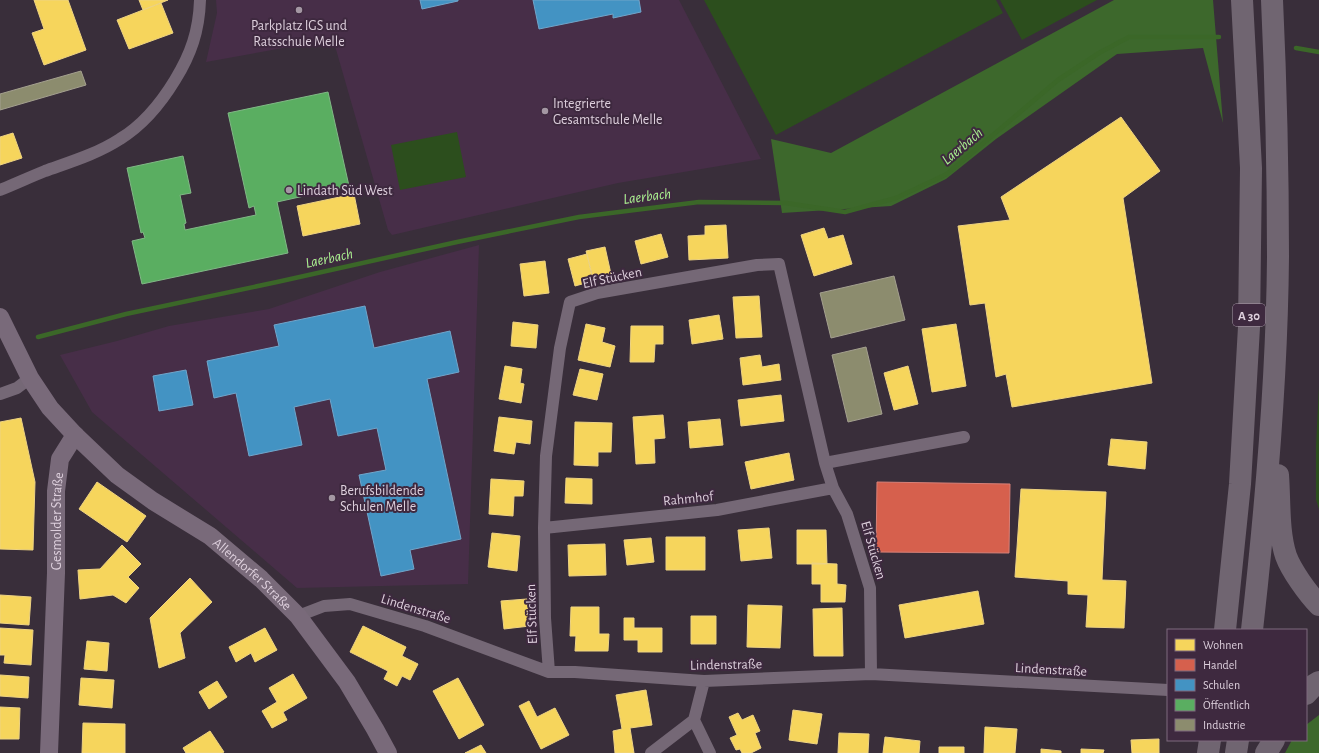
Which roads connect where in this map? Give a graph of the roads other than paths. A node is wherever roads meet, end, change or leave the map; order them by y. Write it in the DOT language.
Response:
graph roads {
  1 [pos="200,0"];
  2 [pos="1242,0"];
  3 [pos="1272,0"];
  4 [pos="0,190"];
  5 [pos="0,317"];
  6 [pos="30,378"];
  7 [pos="1274,387"];
  8 [pos="0,394"];
  9 [pos="75,435"];
  10 [pos="964,437"];
  11 [pos="825,463"];
  12 [pos="833,488"];
  13 [pos="544,528"];
  14 [pos="1319,605"];
  15 [pos="298,616"];
  16 [pos="1225,629"];
  17 [pos="1252,629"];
  18 [pos="549,672"];
  19 [pos="871,674"];
  20 [pos="704,681"];
  21 [pos="1319,682"];
  22 [pos="1167,690"];
  23 [pos="1307,693"];
  24 [pos="694,720"];
  25 [pos="1210,741"];
  26 [pos="1238,741"];
  27 [pos="1273,741"];
  28 [pos="48,753"];
  29 [pos="388,753"];
  30 [pos="651,753"];
  31 [pos="710,753"];
  32 [pos="1208,753"];
  33 [pos="1236,753"];
  34 [pos="1266,753"];
  1 -- 4 [label="street"];
  2 -- 16 [label="highway, A 30"];
  3 -- 7 [label="highway, A 30"];
  5 -- 6 [label="main road"];
  6 -- 8 [label="street"];
  6 -- 9 [label="main road"];
  7 -- 14 [label="highway"];
  7 -- 17 [label="highway, A 30"];
  9 -- 15 [label="main road, Allendorfer Straße"];
  9 -- 28 [label="main road, Gesmolder Straße"];
  10 -- 11 [label="street"];
  11 -- 12 [label="street, Elf Stücken"];
  11 -- 13 [label="street, Elf Stücken"];
  12 -- 13 [label="street, Rahmhof"];
  12 -- 19 [label="street, Elf Stücken"];
  13 -- 18 [label="street, Elf Stücken"];
  15 -- 18 [label="street, Lindenstraße"];
  15 -- 29 [label="main road, Allendorfer Straße"];
  18 -- 20 [label="street, Lindenstraße"];
  19 -- 20 [label="street, Lindenstraße"];
  19 -- 22 [label="street, Lindenstraße"];
  20 -- 24 [label="street"];
  21 -- 23 [label="highway"];
  24 -- 30 [label="street"];
  24 -- 31 [label="street"];
  25 -- 32 [label="highway"];
  26 -- 33 [label="highway"];
  27 -- 34 [label="highway"];
}
